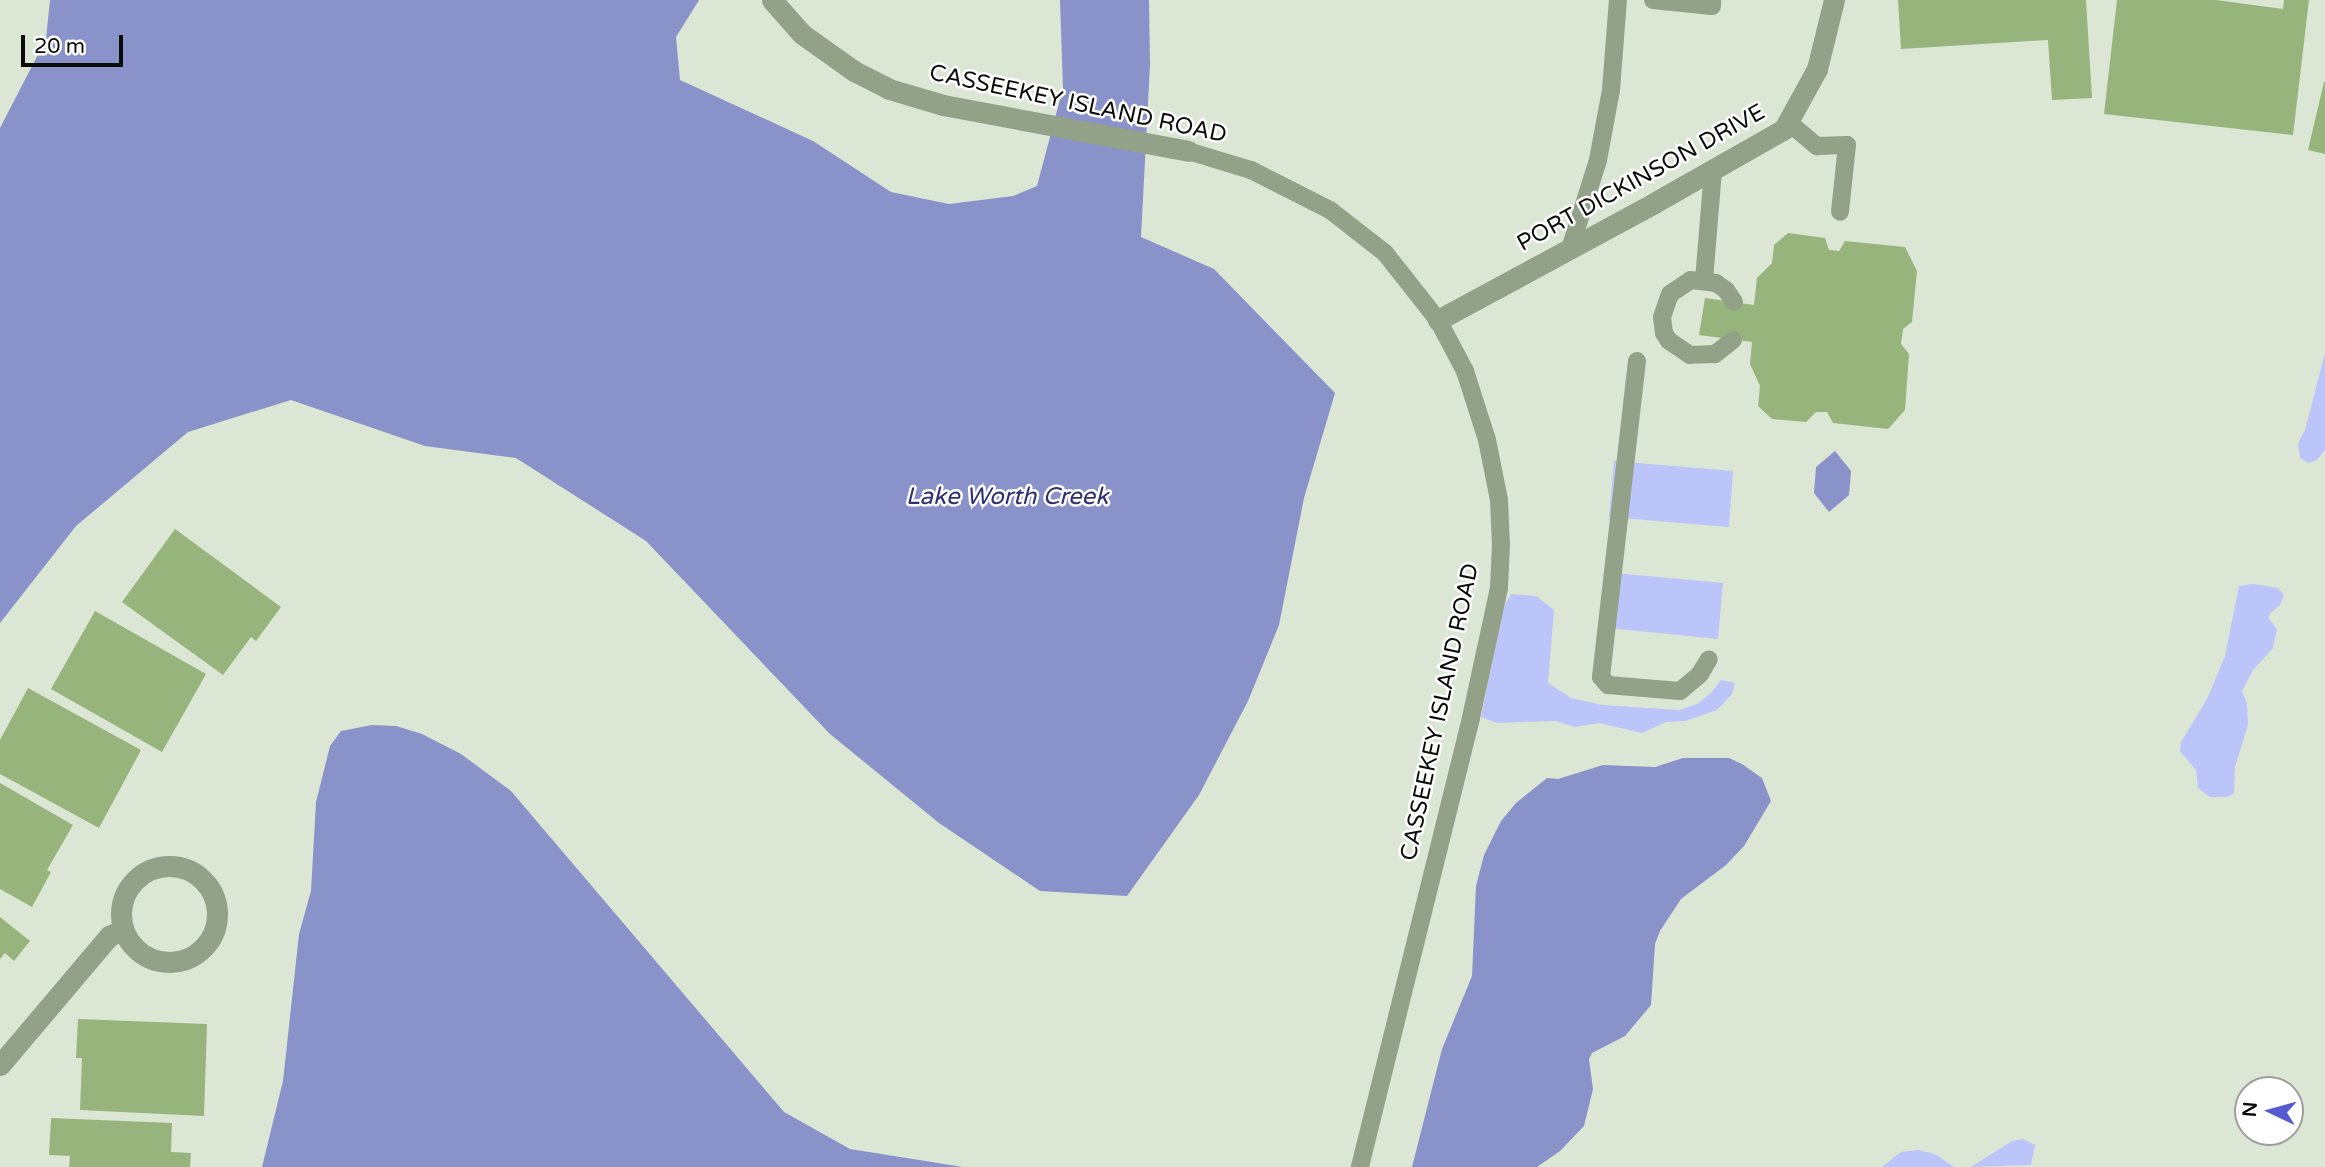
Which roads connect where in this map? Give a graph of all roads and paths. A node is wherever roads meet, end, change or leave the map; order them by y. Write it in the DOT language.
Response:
graph roads {
  1 [pos="772,0"];
  2 [pos="1618,0"];
  3 [pos="1653,0"];
  4 [pos="1712,0"];
  5 [pos="1834,0"];
  6 [pos="1788,122"];
  7 [pos="1188,151"];
  8 [pos="1713,170"];
  9 [pos="1840,212"];
  10 [pos="1570,249"];
  11 [pos="1704,280"];
  12 [pos="1734,302"];
  13 [pos="1438,320"];
  14 [pos="1733,340"];
  15 [pos="1637,361"];
  16 [pos="1709,659"];
  17 [pos="123,930"];
  18 [pos="0,1065"];
  19 [pos="1360,1167"];
  1 -- 7 [label="street, CASSEEKEY ISLAND ROAD"];
  2 -- 10 [label="lane"];
  3 -- 4 [label="lane"];
  5 -- 6 [label="street, PORT DICKINSON DRIVE"];
  6 -- 8 [label="street, PORT DICKINSON DRIVE"];
  6 -- 9 [label="lane"];
  7 -- 13 [label="lane, CASSEEKEY ISLAND ROAD"];
  8 -- 10 [label="street, PORT DICKINSON DRIVE"];
  8 -- 11 [label="lane"];
  10 -- 13 [label="street, PORT DICKINSON DRIVE"];
  11 -- 12 [label="lane"];
  11 -- 14 [label="lane"];
  13 -- 19 [label="lane, CASSEEKEY ISLAND ROAD"];
  15 -- 16 [label="lane"];
  17 -- 17 [label="street"];
  17 -- 18 [label="street"];
}
